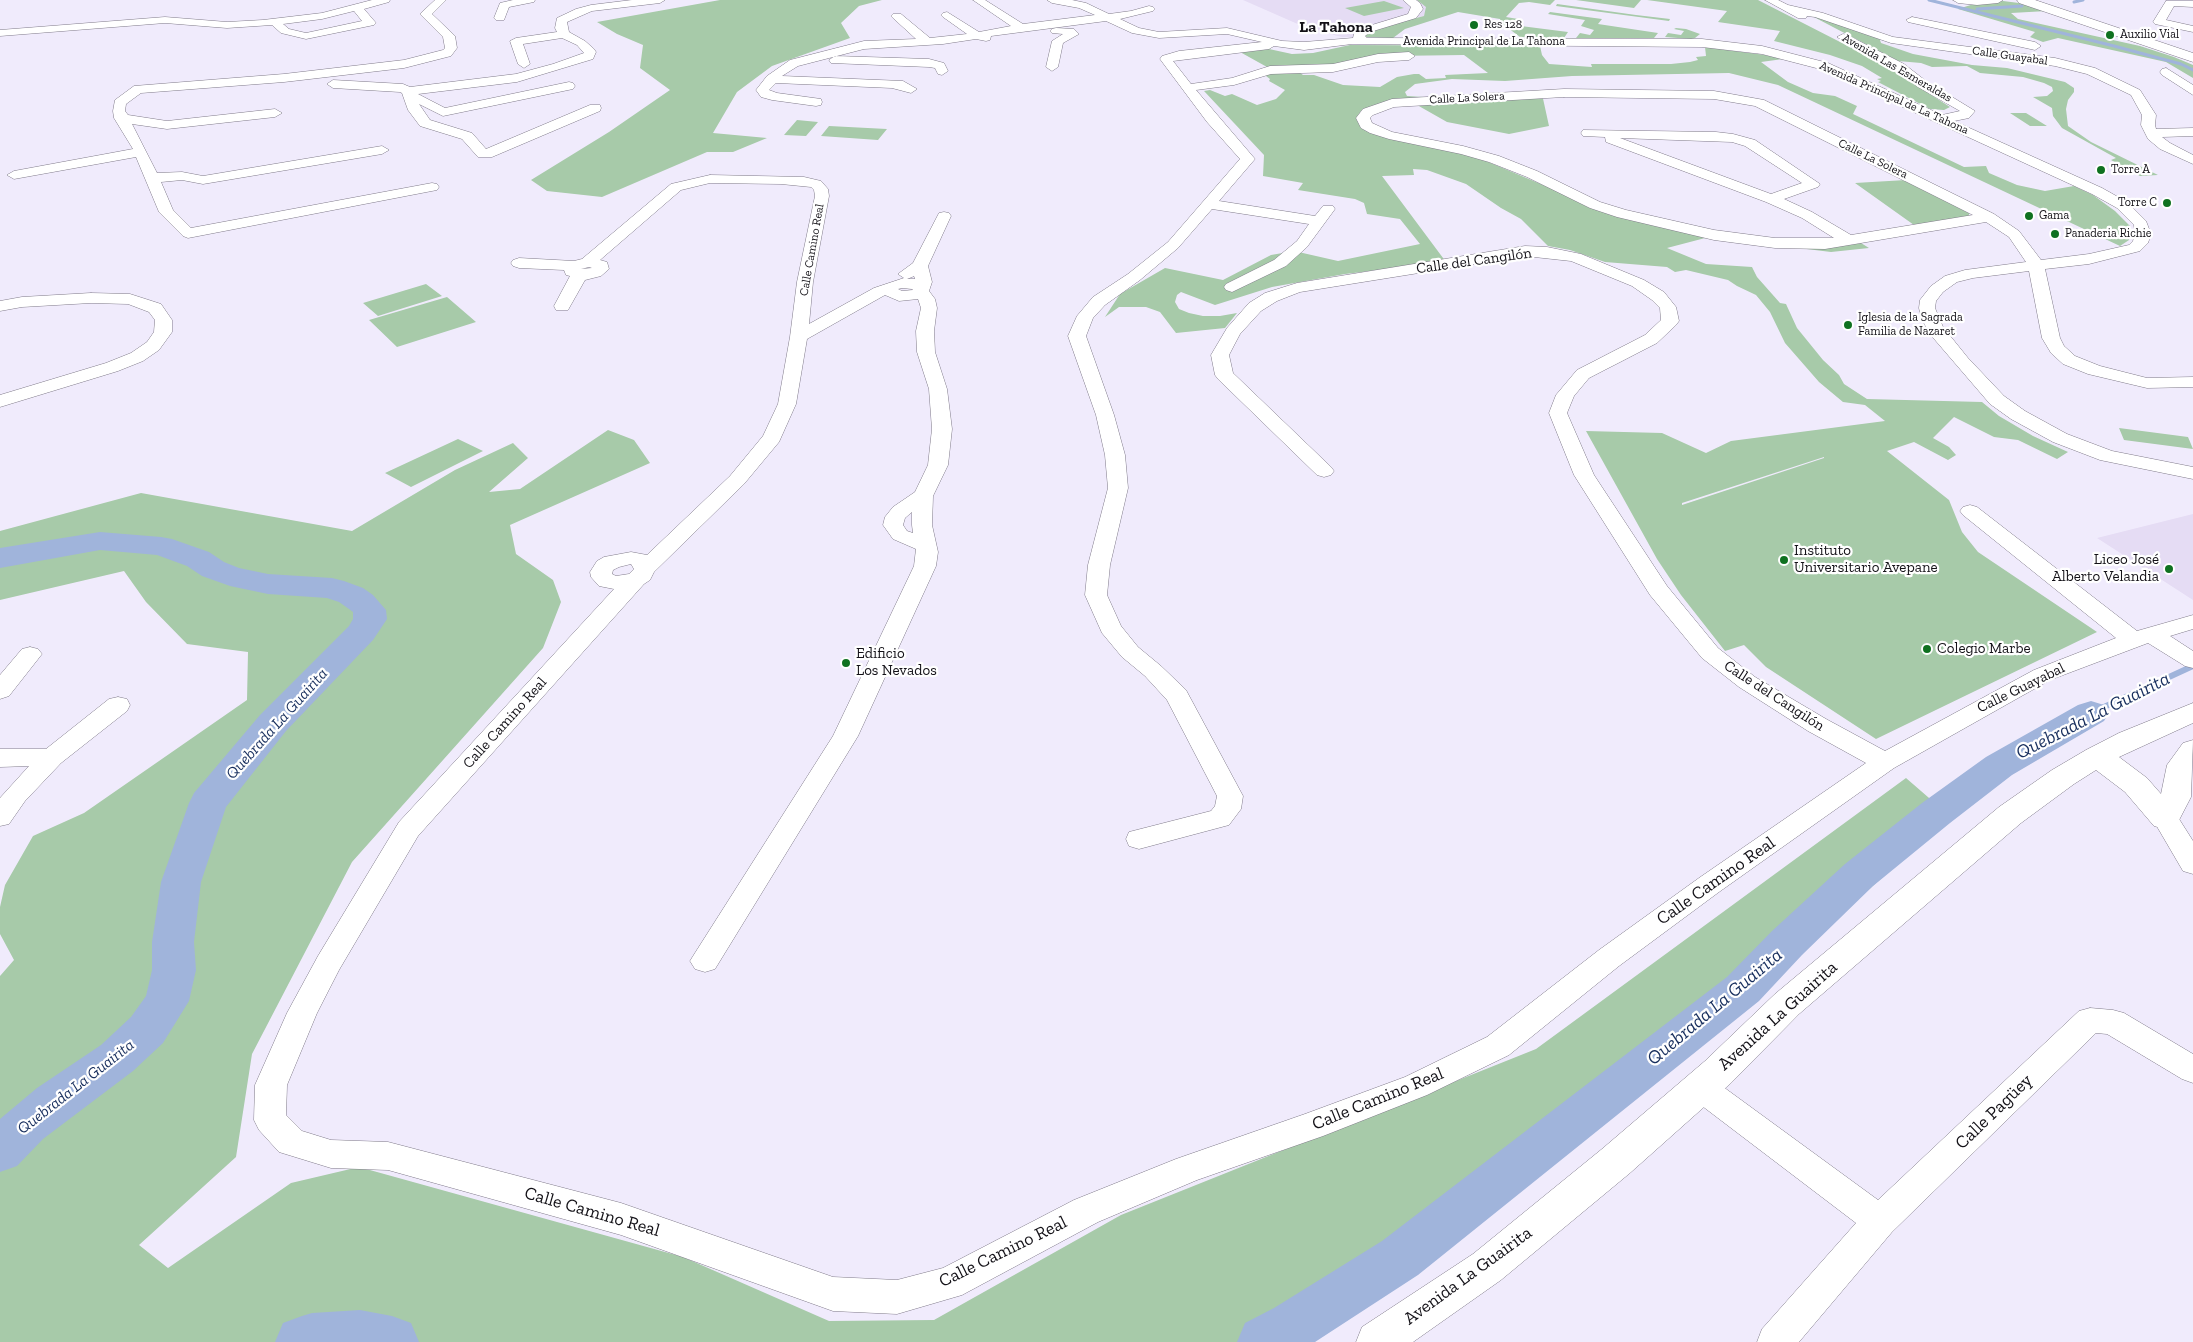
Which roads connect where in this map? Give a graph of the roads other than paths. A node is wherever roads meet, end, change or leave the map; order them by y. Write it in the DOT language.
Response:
graph roads {
  1 [pos="385,0"];
  2 [pos="441,0"];
  3 [pos="530,0"];
  4 [pos="582,0"];
  5 [pos="660,0"];
  6 [pos="978,0"];
  7 [pos="1052,0"];
  8 [pos="1408,0"];
  9 [pos="1770,0"];
  10 [pos="1987,0"];
  11 [pos="1998,0"];
  12 [pos="2023,0"];
  13 [pos="2044,0"];
  14 [pos="1963,1"];
  15 [pos="2193,4"];
  16 [pos="357,8"];
  17 [pos="591,8"];
  18 [pos="1789,8"];
  19 [pos="1150,9"];
  20 [pos="947,15"];
  21 [pos="897,16"];
  22 [pos="1108,18"];
  23 [pos="1912,20"];
  24 [pos="277,22"];
  25 [pos="1035,26"];
  26 [pos="1021,28"];
  27 [pos="2193,28"];
  28 [pos="0,33"];
  29 [pos="564,34"];
  30 [pos="984,38"];
  31 [pos="516,41"];
  32 [pos="1364,41"];
  33 [pos="892,42"];
  34 [pos="927,42"];
  35 [pos="1276,43"];
  36 [pos="954,48"];
  37 [pos="2193,49"];
  38 [pos="1419,56"];
  39 [pos="2193,58"];
  40 [pos="809,59"];
  41 [pos="524,64"];
  42 [pos="1052,67"];
  43 [pos="2076,67"];
  44 [pos="942,71"];
  45 [pos="2166,72"];
  46 [pos="284,78"];
  47 [pos="771,79"];
  48 [pos="568,86"];
  49 [pos="1187,88"];
  50 [pos="911,89"];
  51 [pos="2193,91"];
  52 [pos="408,92"];
  53 [pos="816,102"];
  54 [pos="595,108"];
  55 [pos="274,113"];
  56 [pos="121,118"];
  57 [pos="1941,119"];
  58 [pos="2151,132"];
  59 [pos="2193,132"];
  60 [pos="382,150"];
  61 [pos="141,152"];
  62 [pos="2193,160"];
  63 [pos="14,175"];
  64 [pos="152,178"];
  65 [pos="432,187"];
  66 [pos="1771,199"];
  67 [pos="1209,204"];
  68 [pos="944,216"];
  69 [pos="1989,217"];
  70 [pos="1848,240"];
  71 [pos="519,263"];
  72 [pos="2036,264"];
  73 [pos="581,268"];
  74 [pos="923,285"];
  75 [pos="1232,287"];
  76 [pos="896,292"];
  77 [pos="0,306"];
  78 [pos="562,306"];
  79 [pos="799,337"];
  80 [pos="2193,382"];
  81 [pos="0,401"];
  82 [pos="1324,471"];
  83 [pos="2193,473"];
  84 [pos="1970,512"];
  85 [pos="680,533"];
  86 [pos="607,570"];
  87 [pos="641,574"];
  88 [pos="601,617"];
  89 [pos="2193,622"];
  90 [pos="2142,638"];
  91 [pos="30,654"];
  92 [pos="2193,661"];
  93 [pos="0,691"];
  94 [pos="118,705"];
  95 [pos="2193,712"];
  96 [pos="2193,750"];
  97 [pos="52,757"];
  98 [pos="2096,757"];
  99 [pos="0,758"];
  100 [pos="1885,762"];
  101 [pos="0,817"];
  102 [pos="2165,818"];
  103 [pos="1139,840"];
  104 [pos="2193,864"];
  105 [pos="705,961"];
  106 [pos="2193,1070"];
  107 [pos="1700,1087"];
  108 [pos="1880,1221"];
  109 [pos="1377,1342"];
  110 [pos="1775,1342"];
  1 -- 16 [label="street"];
  2 -- 46 [label="street"];
  3 -- 31 [label="street"];
  4 -- 17 [label="street"];
  5 -- 17 [label="street"];
  6 -- 26 [label="street"];
  7 -- 22 [label="street"];
  8 -- 32 [label="street"];
  9 -- 18 [label="street, Avenida Las Esmeraldas"];
  10 -- 14 [label="street"];
  11 -- 14 [label="street"];
  12 -- 39 [label="street"];
  13 -- 37 [label="street"];
  15 -- 27 [label="street"];
  16 -- 24 [label="street"];
  16 -- 24 [label="street"];
  17 -- 29 [label="street"];
  18 -- 43 [label="street, Calle Guayabal"];
  18 -- 57 [label="street, Avenida Las Esmeraldas"];
  19 -- 22 [label="street"];
  20 -- 30 [label="street"];
  21 -- 34 [label="street"];
  22 -- 25 [label="street"];
  22 -- 35 [label="street, Avenida Principal de La Tahona"];
  23 -- 43 [label="street"];
  24 -- 28 [label="street"];
  25 -- 26 [label="street"];
  25 -- 42 [label="street"];
  26 -- 30 [label="street"];
  29 -- 31 [label="street"];
  29 -- 52 [label="street"];
  30 -- 34 [label="street"];
  31 -- 41 [label="street"];
  32 -- 35 [label="street, Avenida Principal de La Tahona"];
  32 -- 57 [label="street, Avenida Principal de La Tahona"];
  33 -- 34 [label="street"];
  33 -- 36 [label="street"];
  33 -- 40 [label="street"];
  35 -- 49 [label="street"];
  38 -- 49 [label="street"];
  40 -- 44 [label="street"];
  40 -- 47 [label="street"];
  43 -- 58 [label="street, Calle Guayabal"];
  45 -- 51 [label="street"];
  46 -- 52 [label="street"];
  46 -- 56 [label="street"];
  47 -- 50 [label="street"];
  47 -- 53 [label="street"];
  48 -- 52 [label="street"];
  49 -- 67 [label="street"];
  52 -- 54 [label="street"];
  55 -- 56 [label="street"];
  56 -- 61 [label="street"];
  57 -- 72 [label="street, Avenida Principal de La Tahona"];
  58 -- 59 [label="street"];
  58 -- 62 [label="street"];
  60 -- 64 [label="street"];
  61 -- 63 [label="street"];
  61 -- 64 [label="street"];
  64 -- 65 [label="street"];
  66 -- 66 [label="street"];
  66 -- 70 [label="street"];
  67 -- 75 [label="street"];
  67 -- 103 [label="street"];
  68 -- 74 [label="street"];
  69 -- 70 [label="street"];
  69 -- 70 [label="street, Calle La Solera"];
  69 -- 72 [label="street, Calle La Solera"];
  71 -- 73 [label="street"];
  72 -- 80 [label="street"];
  72 -- 83 [label="street, Avenida Principal de La Tahona"];
  73 -- 78 [label="street"];
  73 -- 79 [label="street, Calle Camino Real"];
  74 -- 76 [label="street"];
  74 -- 76 [label="street"];
  74 -- 105 [label="street"];
  76 -- 79 [label="street"];
  77 -- 81 [label="street"];
  79 -- 85 [label="street, Calle Camino Real"];
  82 -- 100 [label="street, Calle del Cangilón"];
  84 -- 90 [label="street"];
  85 -- 86 [label="street, Calle Camino Real"];
  85 -- 87 [label="street, Calle Camino Real"];
  86 -- 87 [label="street"];
  86 -- 88 [label="street"];
  87 -- 88 [label="street, Calle Camino Real"];
  88 -- 100 [label="street, Calle Camino Real"];
  89 -- 90 [label="street, Calle Guayabal"];
  90 -- 92 [label="street"];
  90 -- 100 [label="street, Calle Guayabal"];
  91 -- 93 [label="street"];
  94 -- 97 [label="street"];
  95 -- 98 [label="street, Avenida La Guairita"];
  96 -- 102 [label="street"];
  97 -- 99 [label="street"];
  97 -- 101 [label="street"];
  98 -- 102 [label="street"];
  98 -- 107 [label="street, Avenida La Guairita"];
  102 -- 104 [label="street"];
  106 -- 108 [label="street, Calle Pagüey"];
  107 -- 108 [label="street"];
  107 -- 109 [label="street, Avenida La Guairita"];
  108 -- 110 [label="street, Calle Pagüey"];
}
